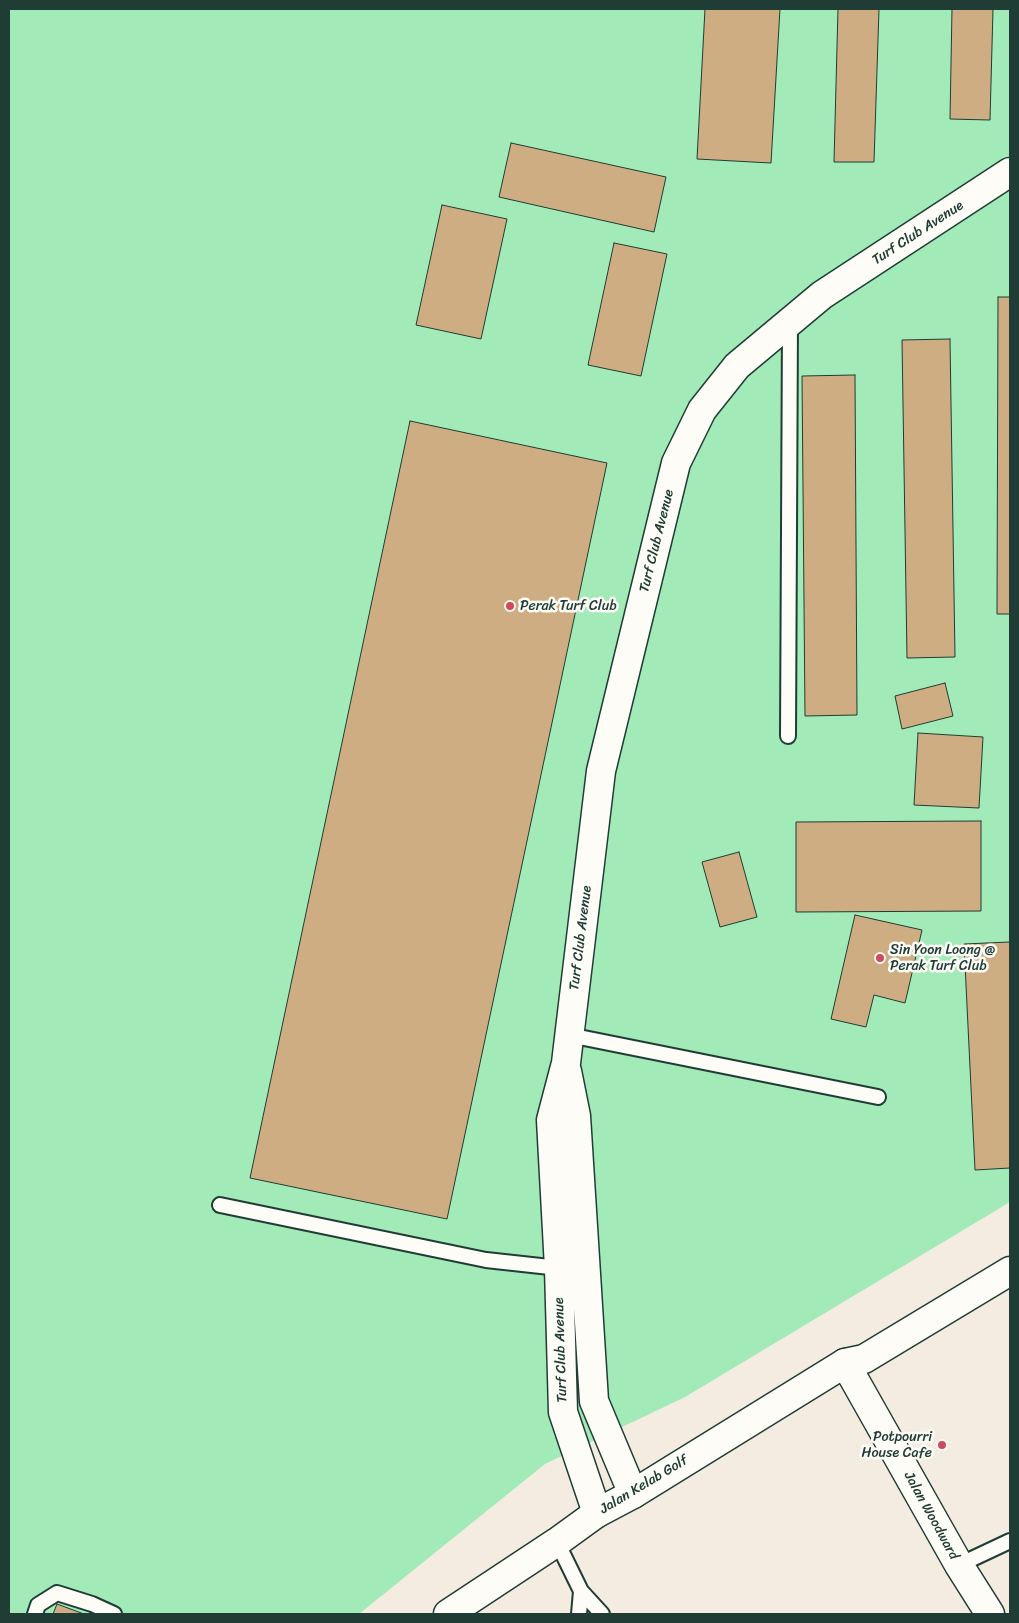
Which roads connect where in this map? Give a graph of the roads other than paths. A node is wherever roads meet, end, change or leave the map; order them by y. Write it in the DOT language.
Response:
graph roads {
  1 [pos="1010,172"];
  2 [pos="790,322"];
  3 [pos="788,736"];
  4 [pos="569,1035"];
  5 [pos="566,1062"];
  6 [pos="878,1097"];
  7 [pos="220,1206"];
  8 [pos="1010,1252"];
  9 [pos="559,1268"];
  10 [pos="1010,1271"];
  11 [pos="845,1363"];
  12 [pos="633,1494"];
  13 [pos="597,1513"];
  14 [pos="1010,1541"];
  15 [pos="557,1542"];
  16 [pos="960,1565"];
  17 [pos="581,1592"];
  18 [pos="35,1614"];
  19 [pos="114,1614"];
  20 [pos="448,1614"];
  21 [pos="579,1614"];
  22 [pos="602,1614"];
  23 [pos="990,1614"];
  1 -- 2 [label="street, Turf Club Avenue"];
  2 -- 3 [label="lane"];
  2 -- 4 [label="street, Turf Club Avenue"];
  4 -- 5 [label="street, Turf Club Avenue"];
  4 -- 6 [label="lane"];
  5 -- 9 [label="street, Turf Club Avenue"];
  5 -- 12 [label="street, Turf Club Avenue"];
  7 -- 9 [label="lane"];
  8 -- 11 [label="street, Jalan Kelab Golf"];
  9 -- 13 [label="street, Turf Club Avenue"];
  10 -- 11 [label="street, Jalan Kelab Golf"];
  11 -- 12 [label="street, Jalan Kelab Golf"];
  11 -- 16 [label="street, Jalan Woodward"];
  12 -- 13 [label="street, Jalan Kelab Golf"];
  13 -- 15 [label="street, Jalan Kelab Golf"];
  14 -- 16 [label="lane"];
  15 -- 17 [label="lane"];
  15 -- 20 [label="street, Jalan Kelab Golf"];
  16 -- 23 [label="street, Jalan Woodward"];
  17 -- 21 [label="lane"];
  17 -- 22 [label="lane"];
  18 -- 19 [label="lane"];
}
